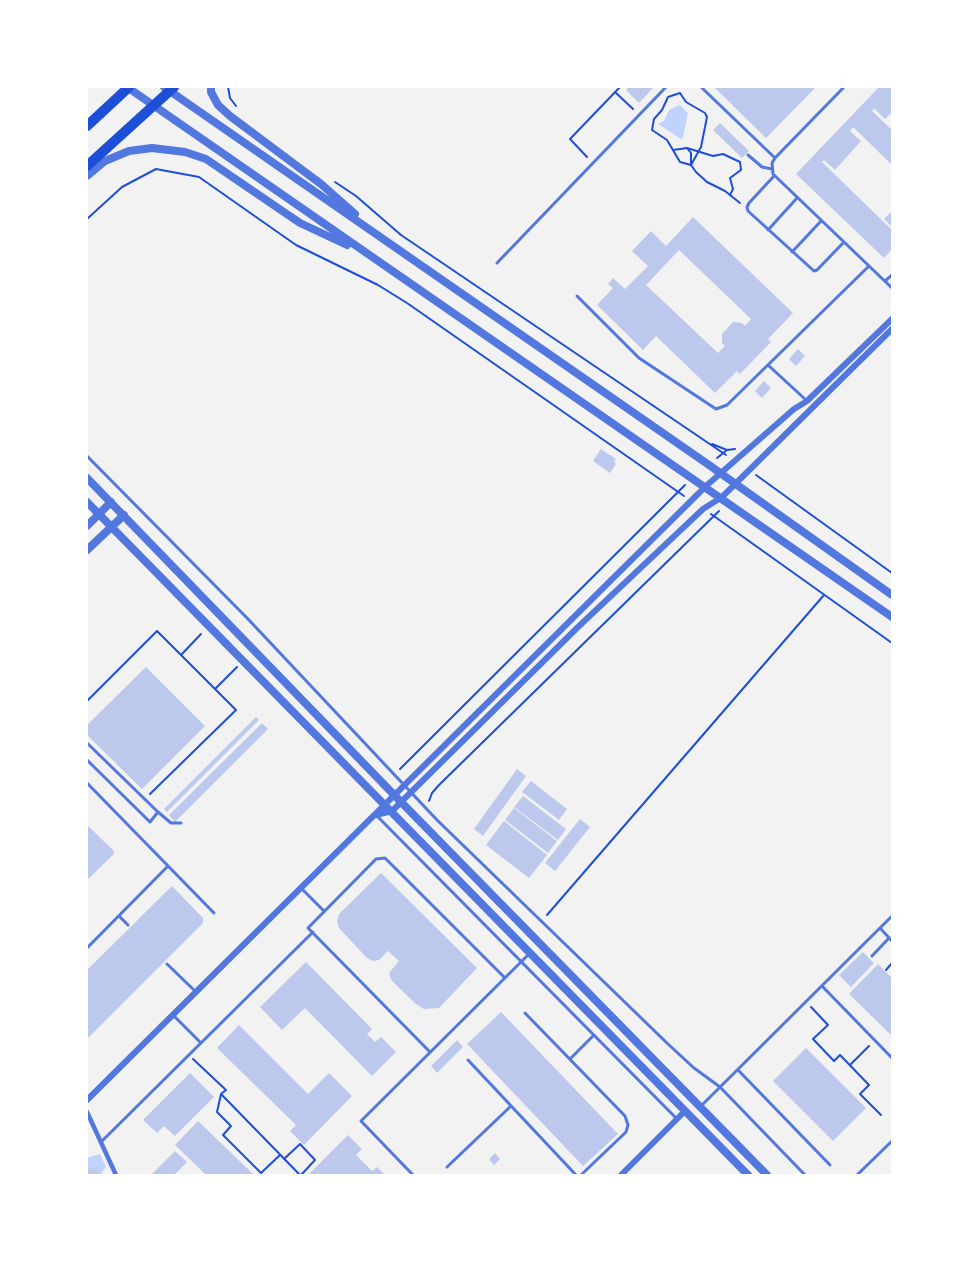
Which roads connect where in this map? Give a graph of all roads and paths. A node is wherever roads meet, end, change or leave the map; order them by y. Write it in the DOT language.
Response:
graph roads {
  1 [pos="128,87"];
  2 [pos="212,87"];
  3 [pos="228,87"];
  4 [pos="620,87"];
  5 [pos="701,87"];
  6 [pos="844,87"];
  7 [pos="169,88"];
  8 [pos="665,88"];
  9 [pos="615,92"];
  10 [pos="668,98"];
  11 [pos="152,106"];
  12 [pos="239,111"];
  13 [pos="639,116"];
  14 [pos="87,126"];
  15 [pos="687,148"];
  16 [pos="673,150"];
  17 [pos="698,152"];
  18 [pos="748,155"];
  19 [pos="775,158"];
  20 [pos="594,163"];
  21 [pos="691,165"];
  22 [pos="87,166"];
  23 [pos="772,169"];
  24 [pos="87,176"];
  25 [pos="328,176"];
  26 [pos="774,176"];
  27 [pos="730,195"];
  28 [pos="797,198"];
  29 [pos="748,211"];
  30 [pos="87,219"];
  31 [pos="821,221"];
  32 [pos="768,230"];
  33 [pos="385,240"];
  34 [pos="844,242"];
  35 [pos="792,252"];
  36 [pos="373,258"];
  37 [pos="497,263"];
  38 [pos="869,266"];
  39 [pos="892,275"];
  40 [pos="885,281"];
  41 [pos="892,288"];
  42 [pos="576,296"];
  43 [pos="892,319"];
  44 [pos="892,329"];
  45 [pos="768,365"];
  46 [pos="807,401"];
  47 [pos="727,450"];
  48 [pos="723,453"];
  49 [pos="87,456"];
  50 [pos="736,461"];
  51 [pos="709,465"];
  52 [pos="749,471"];
  53 [pos="761,471"];
  54 [pos="721,473"];
  55 [pos="756,476"];
  56 [pos="87,478"];
  57 [pos="694,478"];
  58 [pos="736,484"];
  59 [pos="706,486"];
  60 [pos="678,491"];
  61 [pos="725,500"];
  62 [pos="692,501"];
  63 [pos="87,502"];
  64 [pos="111,502"];
  65 [pos="703,509"];
  66 [pos="99,514"];
  67 [pos="124,515"];
  68 [pos="713,516"];
  69 [pos="87,526"];
  70 [pos="112,526"];
  71 [pos="87,550"];
  72 [pos="892,573"];
  73 [pos="824,595"];
  74 [pos="892,595"];
  75 [pos="892,617"];
  76 [pos="209,626"];
  77 [pos="892,643"];
  78 [pos="181,655"];
  79 [pos="244,661"];
  80 [pos="215,689"];
  81 [pos="87,701"];
  82 [pos="87,743"];
  83 [pos="87,760"];
  84 [pos="394,775"];
  85 [pos="87,783"];
  86 [pos="405,786"];
  87 [pos="411,792"];
  88 [pos="145,799"];
  89 [pos="398,799"];
  90 [pos="389,808"];
  91 [pos="426,808"];
  92 [pos="158,812"];
  93 [pos="376,815"];
  94 [pos="181,823"];
  95 [pos="168,866"];
  96 [pos="301,888"];
  97 [pos="324,911"];
  98 [pos="214,913"];
  99 [pos="119,916"];
  100 [pos="892,916"];
  101 [pos="542,921"];
  102 [pos="128,925"];
  103 [pos="880,928"];
  104 [pos="313,932"];
  105 [pos="891,940"];
  106 [pos="87,948"];
  107 [pos="530,953"];
  108 [pos="872,956"];
  109 [pos="521,962"];
  110 [pos="892,963"];
  111 [pos="167,964"];
  112 [pos="886,970"];
  113 [pos="505,978"];
  114 [pos="822,986"];
  115 [pos="196,993"];
  116 [pos="805,1002"];
  117 [pos="525,1013"];
  118 [pos="173,1015"];
  119 [pos="594,1035"];
  120 [pos="875,1041"];
  121 [pos="201,1043"];
  122 [pos="430,1052"];
  123 [pos="189,1055"];
  124 [pos="892,1058"];
  125 [pos="570,1059"];
  126 [pos="468,1060"];
  127 [pos="850,1065"];
  128 [pos="738,1070"];
  129 [pos="720,1087"];
  130 [pos="221,1094"];
  131 [pos="87,1100"];
  132 [pos="511,1106"];
  133 [pos="700,1107"];
  134 [pos="686,1111"];
  135 [pos="87,1112"];
  136 [pos="881,1115"];
  137 [pos="678,1119"];
  138 [pos="892,1141"];
  139 [pos="101,1142"];
  140 [pos="280,1155"];
  141 [pos="284,1159"];
  142 [pos="830,1165"];
  143 [pos="447,1167"];
  144 [pos="117,1175"];
  145 [pos="300,1175"];
  146 [pos="413,1175"];
  147 [pos="576,1175"];
  148 [pos="581,1175"];
  149 [pos="621,1175"];
  150 [pos="748,1175"];
  151 [pos="767,1175"];
  152 [pos="805,1175"];
  153 [pos="856,1175"];
  1 -- 11 [label="street"];
  1 -- 14 [label="main road"];
  2 -- 33 [label="street"];
  3 -- 12 [label="path"];
  4 -- 9 [label="path"];
  5 -- 19 [label="lane"];
  6 -- 19 [label="lane"];
  7 -- 11 [label="main road"];
  7 -- 33 [label="street"];
  8 -- 10 [label="path"];
  8 -- 13 [label="lane"];
  9 -- 13 [label="path"];
  9 -- 20 [label="path"];
  10 -- 16 [label="path"];
  10 -- 17 [label="path"];
  11 -- 22 [label="main road"];
  11 -- 36 [label="street"];
  13 -- 20 [label="lane"];
  15 -- 16 [label="path"];
  15 -- 17 [label="path"];
  15 -- 21 [label="path"];
  16 -- 21 [label="path"];
  17 -- 21 [label="path"];
  17 -- 27 [label="path"];
  18 -- 23 [label="lane"];
  19 -- 23 [label="lane"];
  20 -- 37 [label="lane"];
  21 -- 27 [label="path"];
  23 -- 26 [label="lane"];
  24 -- 36 [label="street"];
  25 -- 48 [label="path"];
  26 -- 28 [label="lane"];
  26 -- 29 [label="lane"];
  27 -- 29 [label="path"];
  28 -- 31 [label="lane"];
  28 -- 32 [label="lane"];
  29 -- 32 [label="lane"];
  30 -- 60 [label="path"];
  31 -- 34 [label="lane"];
  31 -- 35 [label="lane"];
  32 -- 35 [label="lane"];
  33 -- 51 [label="street"];
  34 -- 35 [label="lane"];
  34 -- 38 [label="lane"];
  36 -- 57 [label="street"];
  38 -- 40 [label="lane"];
  38 -- 45 [label="lane"];
  39 -- 40 [label="lane"];
  40 -- 41 [label="lane"];
  42 -- 45 [label="lane"];
  43 -- 46 [label="street"];
  44 -- 52 [label="street"];
  45 -- 46 [label="lane"];
  46 -- 50 [label="street"];
  47 -- 48 [label="path"];
  48 -- 50 [label="path"];
  48 -- 51 [label="path"];
  49 -- 84 [label="lane"];
  50 -- 54 [label="street"];
  51 -- 54 [label="street"];
  52 -- 55 [label="path"];
  52 -- 58 [label="street"];
  53 -- 55 [label="path"];
  54 -- 58 [label="street"];
  54 -- 59 [label="street"];
  55 -- 72 [label="path"];
  56 -- 64 [label="street"];
  57 -- 59 [label="street"];
  57 -- 60 [label="path"];
  58 -- 61 [label="street"];
  58 -- 74 [label="street"];
  59 -- 61 [label="street"];
  59 -- 62 [label="street"];
  60 -- 62 [label="path"];
  60 -- 84 [label="path"];
  61 -- 65 [label="street"];
  61 -- 68 [label="path"];
  61 -- 75 [label="street"];
  62 -- 86 [label="street"];
  63 -- 66 [label="street"];
  64 -- 66 [label="street"];
  64 -- 67 [label="street"];
  65 -- 68 [label="path"];
  65 -- 87 [label="street"];
  66 -- 69 [label="street"];
  66 -- 70 [label="street"];
  67 -- 70 [label="street"];
  67 -- 89 [label="street"];
  68 -- 73 [label="path"];
  68 -- 91 [label="path"];
  70 -- 71 [label="street"];
  70 -- 76 [label="street"];
  73 -- 77 [label="path"];
  73 -- 101 [label="path"];
  76 -- 78 [label="path"];
  76 -- 79 [label="street"];
  78 -- 80 [label="path"];
  78 -- 81 [label="path"];
  79 -- 80 [label="path"];
  79 -- 90 [label="street"];
  80 -- 88 [label="path"];
  82 -- 88 [label="lane"];
  83 -- 92 [label="lane"];
  84 -- 86 [label="lane"];
  85 -- 95 [label="lane"];
  86 -- 87 [label="lane"];
  86 -- 89 [label="street"];
  87 -- 89 [label="street"];
  87 -- 91 [label="lane"];
  88 -- 92 [label="lane"];
  89 -- 90 [label="street"];
  89 -- 133 [label="street"];
  90 -- 93 [label="street"];
  90 -- 107 [label="street"];
  91 -- 101 [label="lane"];
  92 -- 94 [label="lane"];
  93 -- 96 [label="street"];
  93 -- 109 [label="lane"];
  95 -- 98 [label="lane"];
  95 -- 99 [label="lane"];
  96 -- 97 [label="lane"];
  96 -- 115 [label="street"];
  97 -- 104 [label="lane"];
  97 -- 113 [label="lane"];
  99 -- 102 [label="lane"];
  99 -- 106 [label="lane"];
  100 -- 103 [label="lane"];
  101 -- 129 [label="lane"];
  103 -- 105 [label="lane"];
  103 -- 114 [label="lane"];
  104 -- 121 [label="lane"];
  104 -- 122 [label="lane"];
  105 -- 108 [label="lane"];
  107 -- 109 [label="lane"];
  107 -- 134 [label="street"];
  109 -- 113 [label="lane"];
  109 -- 119 [label="lane"];
  110 -- 112 [label="path"];
  111 -- 115 [label="lane"];
  113 -- 122 [label="lane"];
  114 -- 116 [label="lane"];
  114 -- 120 [label="lane"];
  115 -- 118 [label="street"];
  116 -- 127 [label="path"];
  116 -- 128 [label="lane"];
  117 -- 125 [label="lane"];
  118 -- 121 [label="lane"];
  118 -- 131 [label="street"];
  119 -- 125 [label="lane"];
  119 -- 137 [label="lane"];
  120 -- 124 [label="lane"];
  120 -- 127 [label="path"];
  121 -- 123 [label="lane"];
  122 -- 146 [label="lane"];
  123 -- 130 [label="path"];
  123 -- 139 [label="lane"];
  125 -- 148 [label="lane"];
  126 -- 132 [label="lane"];
  127 -- 136 [label="path"];
  128 -- 129 [label="lane"];
  128 -- 142 [label="lane"];
  129 -- 133 [label="lane"];
  129 -- 152 [label="lane"];
  130 -- 140 [label="path"];
  130 -- 140 [label="path"];
  132 -- 143 [label="lane"];
  132 -- 147 [label="lane"];
  133 -- 151 [label="street"];
  134 -- 137 [label="street"];
  134 -- 150 [label="street"];
  135 -- 139 [label="street"];
  137 -- 149 [label="street"];
  138 -- 153 [label="lane"];
  139 -- 144 [label="street"];
  140 -- 141 [label="path"];
  141 -- 145 [label="path"];
  141 -- 145 [label="path"];
}
